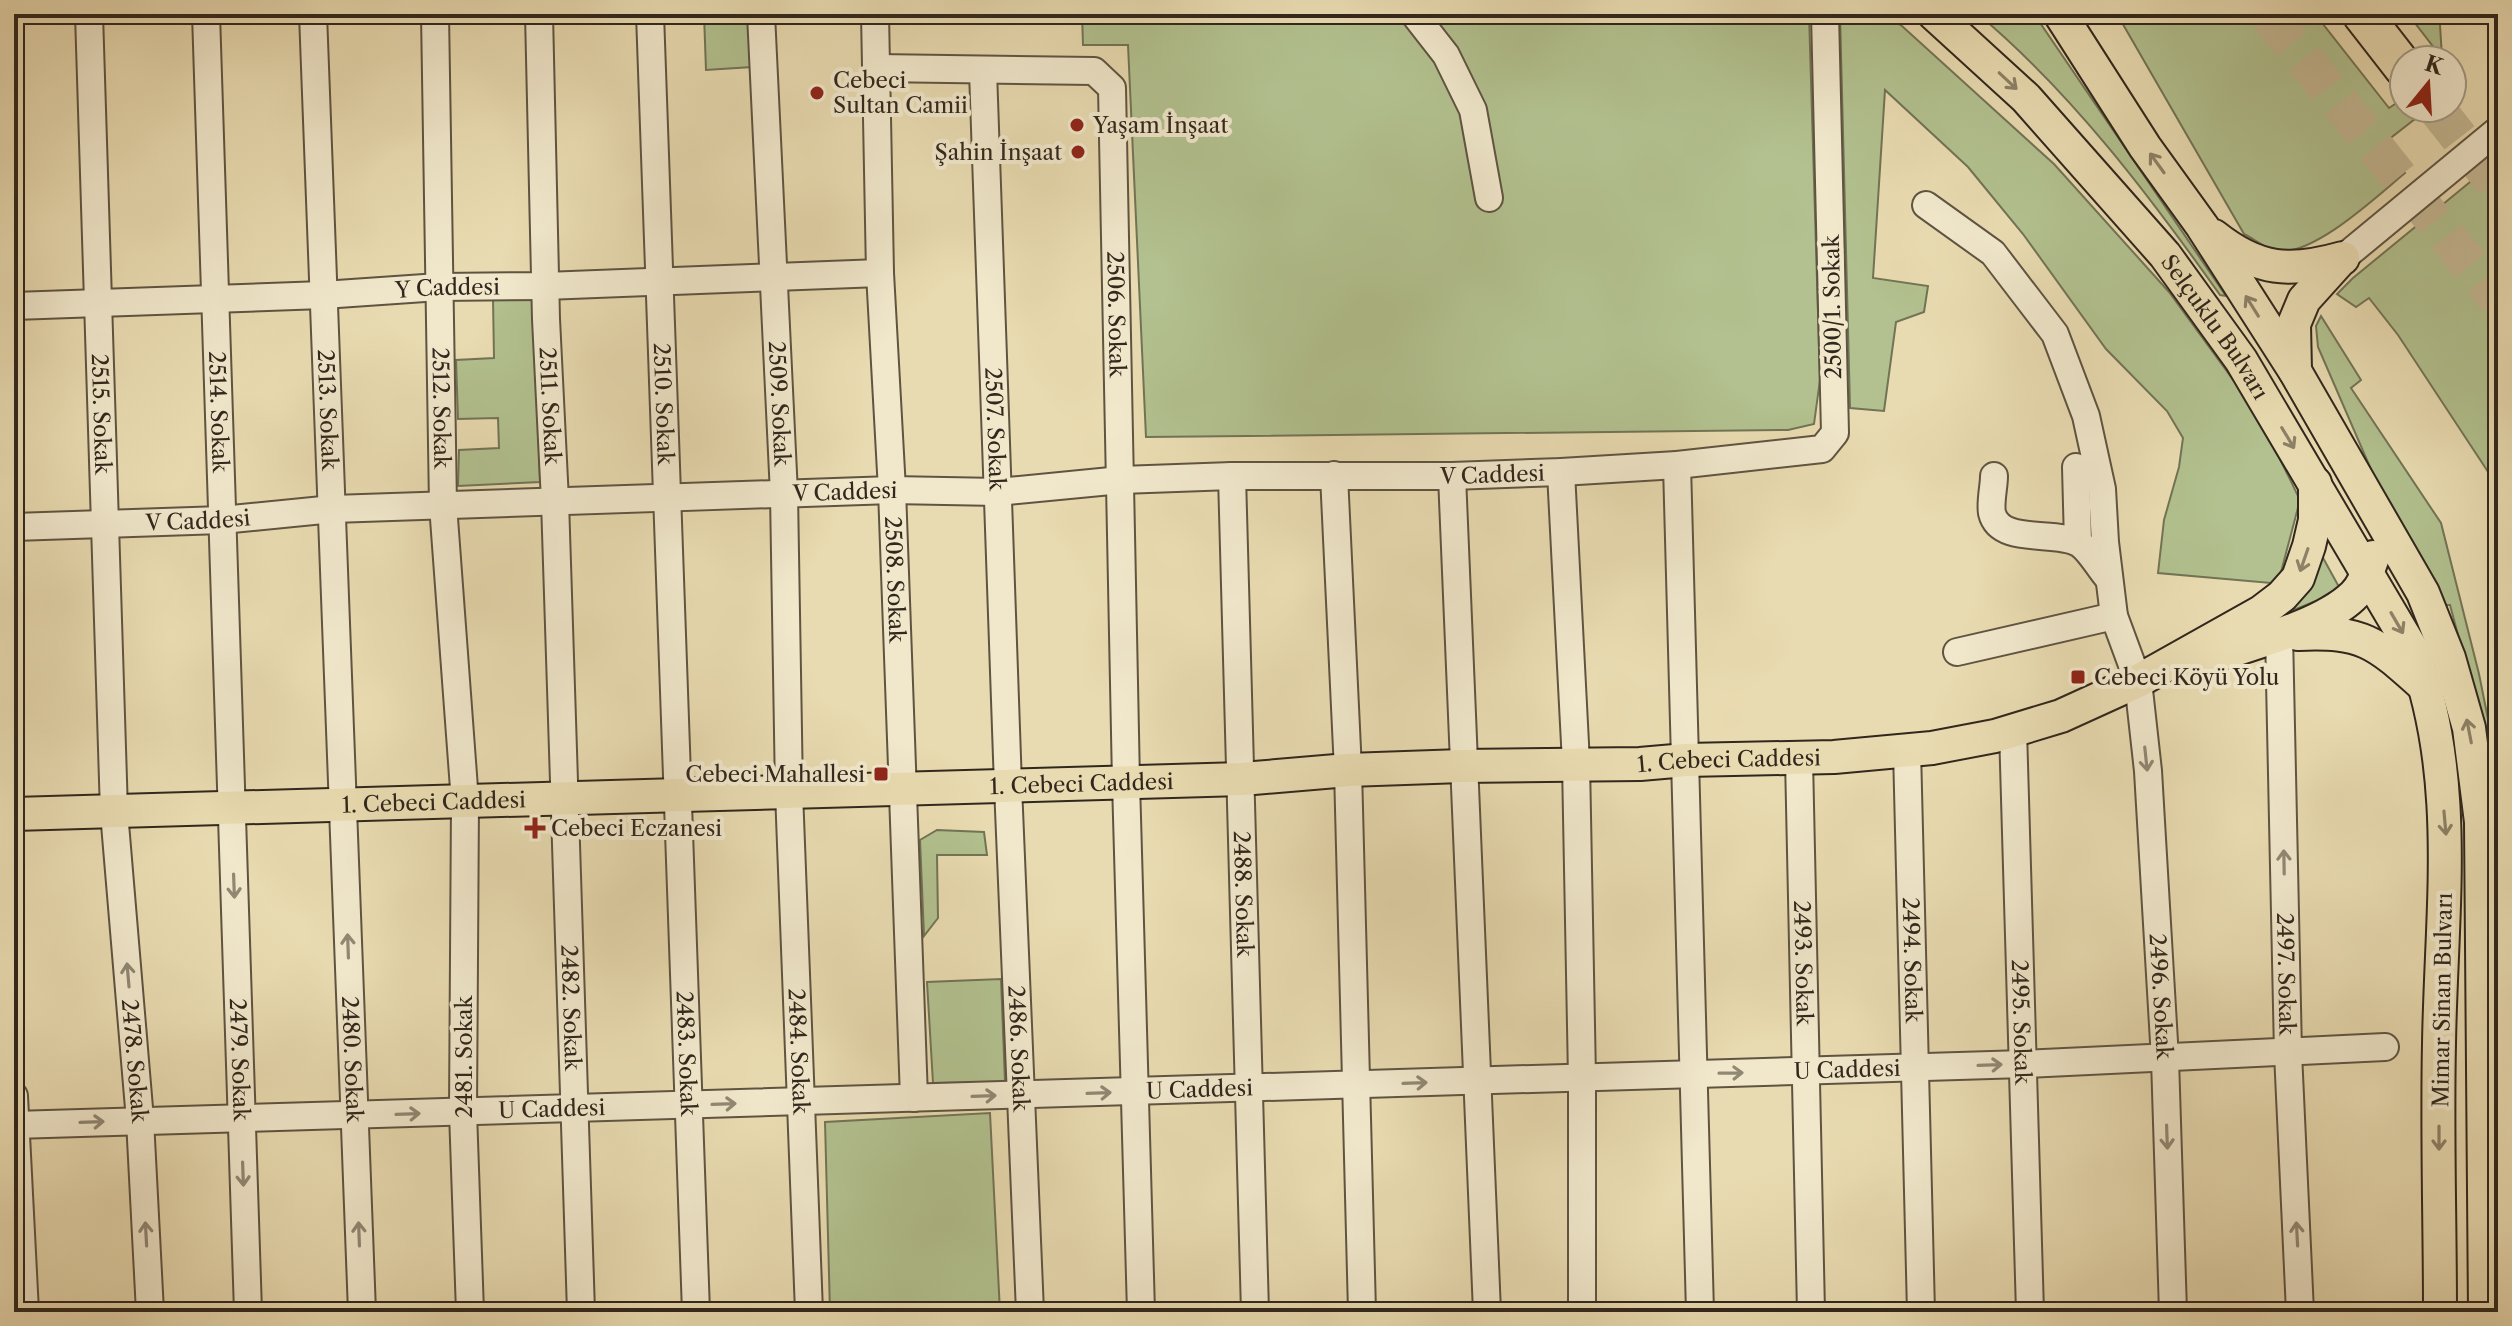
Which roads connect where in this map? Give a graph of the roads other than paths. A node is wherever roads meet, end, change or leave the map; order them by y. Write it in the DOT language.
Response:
graph roads {
  1 [pos="89,14"];
  2 [pos="206,14"];
  3 [pos="313,14"];
  4 [pos="435,14"];
  5 [pos="539,14"];
  6 [pos="650,14"];
  7 [pos="761,14"];
  8 [pos="875,14"];
  9 [pos="1414,14"];
  10 [pos="1825,14"];
  11 [pos="2060,14"];
  12 [pos="2362,14"];
  13 [pos="1944,19"];
  14 [pos="2388,47"];
  15 [pos="877,68"];
  16 [pos="983,71"];
  17 [pos="2498,130"];
  18 [pos="1489,198"];
  19 [pos="1926,205"];
  20 [pos="2202,226"];
  21 [pos="2343,258"];
  22 [pos="880,273"];
  23 [pos="773,278"];
  24 [pos="660,282"];
  25 [pos="545,286"];
  26 [pos="439,287"];
  27 [pos="323,295"];
  28 [pos="215,299"];
  29 [pos="98,304"];
  30 [pos="14,306"];
  31 [pos="2295,371"];
  32 [pos="1677,465"];
  33 [pos="2076,467"];
  34 [pos="1561,472"];
  35 [pos="1334,475"];
  36 [pos="1232,476"];
  37 [pos="1452,476"];
  38 [pos="1994,476"];
  39 [pos="1121,480"];
  40 [pos="2315,483"];
  41 [pos="892,490"];
  42 [pos="998,492"];
  43 [pos="784,494"];
  44 [pos="666,498"];
  45 [pos="555,501"];
  46 [pos="443,505"];
  47 [pos="333,509"];
  48 [pos="2375,509"];
  49 [pos="222,520"];
  50 [pos="105,524"];
  51 [pos="14,527"];
  52 [pos="2078,542"];
  53 [pos="2367,575"];
  54 [pos="2110,580"];
  55 [pos="2114,616"];
  56 [pos="2279,634"];
  57 [pos="1957,652"];
  58 [pos="2138,681"];
  59 [pos="2428,690"];
  60 [pos="2013,730"];
  61 [pos="1907,750"];
  62 [pos="1799,759"];
  63 [pos="1686,760"];
  64 [pos="1576,763"];
  65 [pos="1462,766"];
  66 [pos="1348,770"];
  67 [pos="1242,779"];
  68 [pos="1126,782"];
  69 [pos="1008,786"];
  70 [pos="903,789"];
  71 [pos="789,792"];
  72 [pos="678,795"];
  73 [pos="563,799"];
  74 [pos="465,802"];
  75 [pos="343,805"];
  76 [pos="231,808"];
  77 [pos="114,812"];
  78 [pos="14,814"];
  79 [pos="2385,1047"];
  80 [pos="2288,1053"];
  81 [pos="2165,1059"];
  82 [pos="2024,1064"];
  83 [pos="1915,1068"];
  84 [pos="1806,1071"];
  85 [pos="1693,1074"];
  86 [pos="1582,1078"];
  87 [pos="1479,1082"];
  88 [pos="1356,1085"];
  89 [pos="1250,1088"];
  90 [pos="1134,1092"];
  91 [pos="1021,1095"];
  92 [pos="14,1096"];
  93 [pos="914,1098"];
  94 [pos="801,1102"];
  95 [pos="688,1105"];
  96 [pos="574,1109"];
  97 [pos="463,1112"];
  98 [pos="354,1115"];
  99 [pos="241,1119"];
  100 [pos="140,1120"];
  101 [pos="15,1125"];
  102 [pos="25,1312"];
  103 [pos="150,1312"];
  104 [pos="248,1312"];
  105 [pos="362,1312"];
  106 [pos="470,1312"];
  107 [pos="581,1312"];
  108 [pos="696,1312"];
  109 [pos="809,1312"];
  110 [pos="1030,1312"];
  111 [pos="1141,1312"];
  112 [pos="1255,1312"];
  113 [pos="1362,1312"];
  114 [pos="1487,1312"];
  115 [pos="1582,1312"];
  116 [pos="1700,1312"];
  117 [pos="1811,1312"];
  118 [pos="1921,1312"];
  119 [pos="2030,1312"];
  120 [pos="2173,1312"];
  121 [pos="2300,1312"];
  122 [pos="2440,1312"];
  123 [pos="2485,1312"];
  1 -- 29 [label="street, 2515. Sokak"];
  2 -- 28 [label="street, 2514. Sokak"];
  3 -- 27 [label="street, 2513. Sokak"];
  4 -- 26 [label="street, 2512. Sokak"];
  5 -- 25 [label="street, 2511. Sokak"];
  6 -- 24 [label="street, 2510. Sokak"];
  7 -- 23 [label="street, 2509. Sokak"];
  8 -- 15 [label="street, 2508. Sokak"];
  9 -- 18 [label="street"];
  10 -- 32 [label="street, 2500/1. Sokak"];
  20 -- 11 [label="main road, Selçuklu Bulvarı, one-way"];
  12 -- 14 [label="highway"];
  13 -- 40 [label="main road, Selçuklu Bulvarı, one-way"];
  15 -- 16 [label="street, 2506. Sokak"];
  15 -- 22 [label="street, 2508. Sokak"];
  16 -- 39 [label="street, 2506. Sokak"];
  16 -- 42 [label="street, 2507. Sokak"];
  17 -- 21 [label="street"];
  19 -- 54 [label="street, 2496. Sokak"];
  20 -- 21 [label="main road"];
  31 -- 20 [label="main road, Selçuklu Bulvarı, one-way"];
  21 -- 31 [label="main road"];
  22 -- 23 [label="street, Y Caddesi"];
  22 -- 41 [label="street, 2508. Sokak"];
  23 -- 24 [label="street, Y Caddesi"];
  23 -- 43 [label="street, 2509. Sokak"];
  24 -- 25 [label="street, Y Caddesi"];
  24 -- 44 [label="street, 2510. Sokak"];
  25 -- 26 [label="street, Y Caddesi"];
  25 -- 45 [label="street, 2511. Sokak"];
  26 -- 27 [label="street, Y Caddesi"];
  26 -- 46 [label="street, 2512. Sokak"];
  27 -- 28 [label="street, Y Caddesi"];
  27 -- 47 [label="street, 2513. Sokak"];
  28 -- 29 [label="street, Y Caddesi"];
  28 -- 49 [label="street, 2514. Sokak"];
  29 -- 30 [label="street, Y Caddesi"];
  29 -- 50 [label="street, 2515. Sokak"];
  31 -- 48 [label="main road, Selçuklu Bulvarı"];
  32 -- 34 [label="street, V Caddesi"];
  32 -- 63 [label="street"];
  33 -- 52 [label="street"];
  34 -- 37 [label="street, V Caddesi"];
  34 -- 64 [label="street"];
  35 -- 36 [label="street, V Caddesi"];
  35 -- 37 [label="street, V Caddesi"];
  35 -- 66 [label="street"];
  36 -- 39 [label="street, V Caddesi"];
  36 -- 67 [label="street, 2488. Sokak"];
  37 -- 65 [label="street"];
  38 -- 52 [label="street"];
  39 -- 42 [label="street, V Caddesi"];
  39 -- 68 [label="street, 2506. Sokak"];
  40 -- 53 [label="main road, Selçuklu Bulvarı"];
  40 -- 58 [label="main road, one-way"];
  41 -- 42 [label="street, V Caddesi"];
  41 -- 43 [label="street, V Caddesi"];
  41 -- 70 [label="street, 2508. Sokak"];
  42 -- 69 [label="street, 2507. Sokak"];
  43 -- 44 [label="street, V Caddesi"];
  43 -- 71 [label="street, 2509. Sokak"];
  44 -- 45 [label="street, V Caddesi"];
  44 -- 72 [label="street, 2510. Sokak"];
  45 -- 46 [label="street, V Caddesi"];
  45 -- 73 [label="street, 2511. Sokak"];
  46 -- 47 [label="street, V Caddesi"];
  46 -- 74 [label="street, 2512. Sokak"];
  47 -- 49 [label="street, V Caddesi"];
  47 -- 75 [label="street, 2513. Sokak"];
  48 -- 53 [label="main road"];
  123 -- 48 [label="main road, Mimar Sinan Bulvarı, one-way"];
  49 -- 50 [label="street, V Caddesi"];
  49 -- 76 [label="street, 2514. Sokak"];
  50 -- 51 [label="street, V Caddesi"];
  50 -- 77 [label="street, 2515. Sokak"];
  52 -- 54 [label="street"];
  53 -- 56 [label="main road"];
  53 -- 59 [label="main road, Selçuklu Bulvarı, one-way"];
  54 -- 55 [label="street, 2496. Sokak"];
  55 -- 57 [label="street"];
  55 -- 58 [label="street, 2496. Sokak"];
  56 -- 58 [label="main road"];
  56 -- 59 [label="main road"];
  80 -- 56 [label="street, 2497. Sokak, one-way"];
  58 -- 60 [label="main road, 1. Cebeci Caddesi"];
  58 -- 81 [label="street, 2496. Sokak, one-way"];
  59 -- 122 [label="main road, Mimar Sinan Bulvarı, one-way"];
  60 -- 61 [label="main road, 1. Cebeci Caddesi"];
  60 -- 82 [label="street, 2495. Sokak"];
  61 -- 62 [label="main road, 1. Cebeci Caddesi"];
  61 -- 83 [label="street, 2494. Sokak"];
  62 -- 63 [label="main road, 1. Cebeci Caddesi"];
  62 -- 84 [label="street, 2493. Sokak"];
  63 -- 64 [label="main road, 1. Cebeci Caddesi"];
  63 -- 85 [label="street"];
  64 -- 65 [label="main road, 1. Cebeci Caddesi"];
  64 -- 86 [label="street"];
  65 -- 66 [label="main road, 1. Cebeci Caddesi"];
  65 -- 87 [label="street"];
  66 -- 67 [label="main road, 1. Cebeci Caddesi"];
  66 -- 88 [label="street"];
  67 -- 68 [label="main road, 1. Cebeci Caddesi"];
  67 -- 89 [label="street, 2488. Sokak"];
  68 -- 69 [label="main road, 1. Cebeci Caddesi"];
  68 -- 90 [label="street, 2506. Sokak"];
  69 -- 70 [label="main road, 1. Cebeci Caddesi"];
  69 -- 91 [label="street, 2486. Sokak"];
  70 -- 71 [label="main road, 1. Cebeci Caddesi"];
  70 -- 93 [label="street, 2508. Sokak"];
  71 -- 72 [label="main road, 1. Cebeci Caddesi"];
  71 -- 94 [label="street, 2484. Sokak"];
  72 -- 73 [label="main road, 1. Cebeci Caddesi"];
  72 -- 95 [label="street, 2483. Sokak"];
  73 -- 74 [label="main road, 1. Cebeci Caddesi"];
  73 -- 96 [label="street, 2482. Sokak"];
  74 -- 75 [label="main road, 1. Cebeci Caddesi"];
  74 -- 97 [label="street, 2481. Sokak"];
  75 -- 76 [label="main road, 1. Cebeci Caddesi"];
  98 -- 75 [label="street, 2480. Sokak, one-way"];
  76 -- 77 [label="main road, 1. Cebeci Caddesi"];
  76 -- 99 [label="street, 2479. Sokak, one-way"];
  77 -- 78 [label="main road, 1. Cebeci Caddesi"];
  100 -- 77 [label="street, 2478. Sokak, one-way"];
  79 -- 80 [label="street, U Caddesi"];
  80 -- 81 [label="street, U Caddesi"];
  121 -- 80 [label="street, 2497. Sokak, one-way"];
  81 -- 82 [label="street, U Caddesi"];
  81 -- 120 [label="street, 2496. Sokak, one-way"];
  83 -- 82 [label="street, U Caddesi, one-way"];
  82 -- 119 [label="street, 2495. Sokak"];
  83 -- 84 [label="street, U Caddesi"];
  83 -- 118 [label="street, 2494. Sokak"];
  85 -- 84 [label="street, U Caddesi, one-way"];
  84 -- 117 [label="street, 2493. Sokak"];
  85 -- 86 [label="street, U Caddesi"];
  85 -- 116 [label="street"];
  86 -- 87 [label="street, U Caddesi"];
  86 -- 115 [label="street"];
  88 -- 87 [label="street, U Caddesi, one-way"];
  87 -- 114 [label="street"];
  88 -- 89 [label="street, U Caddesi"];
  88 -- 113 [label="street"];
  89 -- 90 [label="street, U Caddesi"];
  89 -- 112 [label="street, 2488. Sokak"];
  91 -- 90 [label="street, U Caddesi, one-way"];
  90 -- 111 [label="street, 2506. Sokak"];
  93 -- 91 [label="street, U Caddesi, one-way"];
  91 -- 110 [label="street, 2486. Sokak"];
  92 -- 101 [label="street"];
  93 -- 94 [label="street, U Caddesi"];
  95 -- 94 [label="street, U Caddesi, one-way"];
  94 -- 109 [label="street, 2484. Sokak"];
  95 -- 96 [label="street, U Caddesi"];
  95 -- 108 [label="street, 2483. Sokak"];
  96 -- 97 [label="street, U Caddesi"];
  96 -- 107 [label="street, 2482. Sokak"];
  98 -- 97 [label="street, U Caddesi, one-way"];
  97 -- 106 [label="street, 2481. Sokak"];
  98 -- 99 [label="street, U Caddesi"];
  105 -- 98 [label="street, 2480. Sokak, one-way"];
  99 -- 100 [label="street, U Caddesi"];
  99 -- 104 [label="street, 2479. Sokak, one-way"];
  101 -- 100 [label="street, U Caddesi, one-way"];
  103 -- 100 [label="street, 2478. Sokak, one-way"];
  101 -- 102 [label="street"];
}
